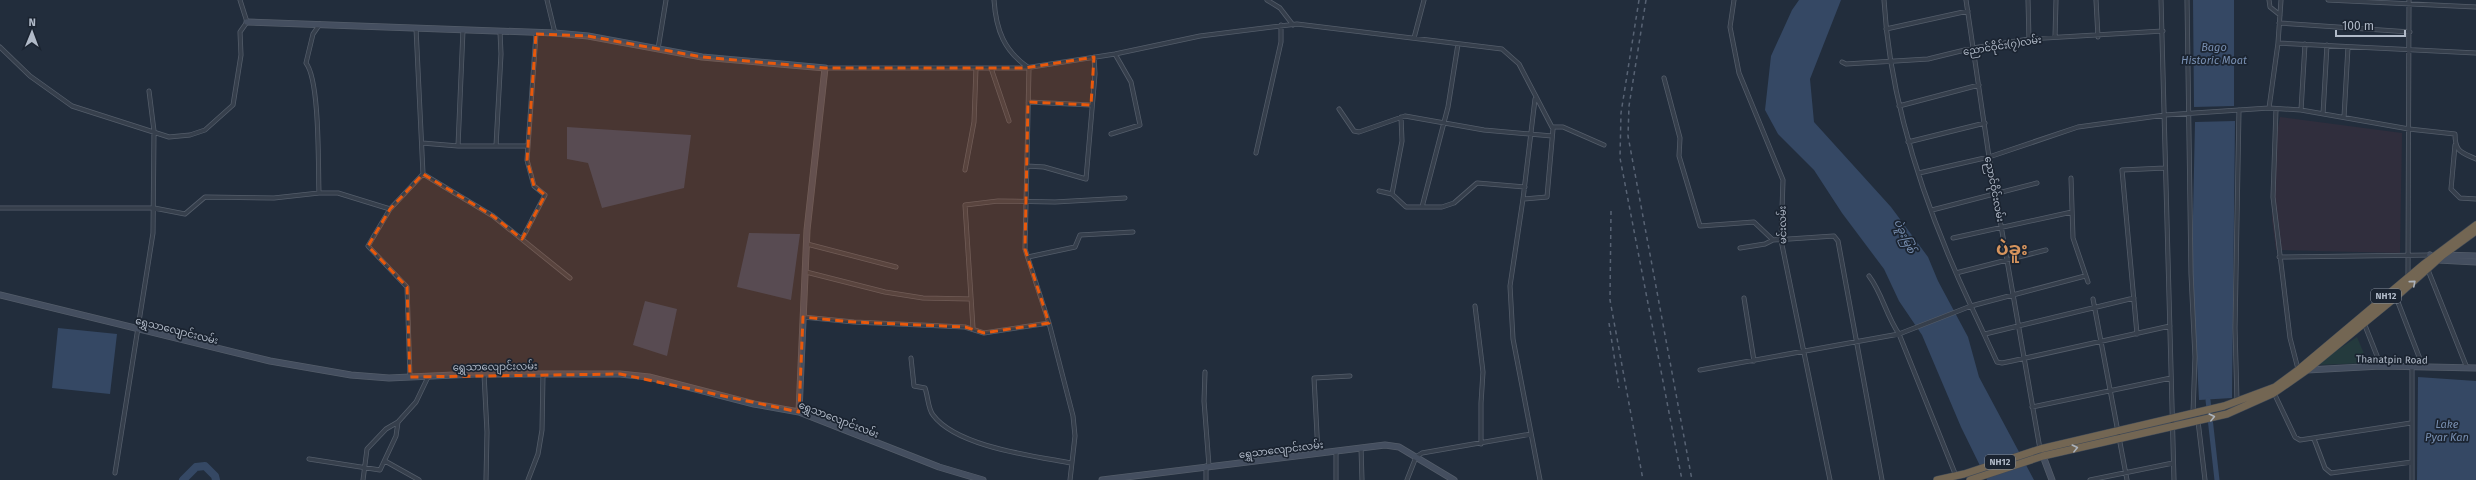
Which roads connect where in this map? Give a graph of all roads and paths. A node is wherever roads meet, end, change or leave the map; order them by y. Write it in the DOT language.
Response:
graph roads {
  1 [pos="240,0"];
  2 [pos="547,0"];
  3 [pos="666,0"];
  4 [pos="994,0"];
  5 [pos="1267,0"];
  6 [pos="1424,0"];
  7 [pos="1734,0"];
  8 [pos="1884,0"];
  9 [pos="1966,0"];
  10 [pos="2028,0"];
  11 [pos="2056,0"];
  12 [pos="2096,0"];
  13 [pos="2161,0"];
  14 [pos="2187,0"];
  15 [pos="2269,0"];
  16 [pos="2281,0"];
  17 [pos="2328,0"];
  18 [pos="2409,2"];
  19 [pos="2476,7"];
  20 [pos="1968,11"];
  21 [pos="2280,15"];
  22 [pos="247,22"];
  23 [pos="2279,23"];
  24 [pos="320,24"];
  25 [pos="1281,25"];
  26 [pos="1293,25"];
  27 [pos="416,28"];
  28 [pos="1886,29"];
  29 [pos="463,30"];
  30 [pos="2163,31"];
  31 [pos="500,32"];
  32 [pos="2410,32"];
  33 [pos="554,33"];
  34 [pos="536,34"];
  35 [pos="2056,37"];
  36 [pos="2098,37"];
  37 [pos="1414,38"];
  38 [pos="2029,39"];
  39 [pos="2278,43"];
  40 [pos="1458,44"];
  41 [pos="2305,44"];
  42 [pos="2327,45"];
  43 [pos="2348,46"];
  44 [pos="0,47"];
  45 [pos="1973,48"];
  46 [pos="658,49"];
  47 [pos="2410,51"];
  48 [pos="2476,53"];
  49 [pos="1115,54"];
  50 [pos="1094,57"];
  51 [pos="1842,62"];
  52 [pos="1890,62"];
  53 [pos="825,68"];
  54 [pos="976,68"];
  55 [pos="990,68"];
  56 [pos="1029,68"];
  57 [pos="1664,78"];
  58 [pos="1979,85"];
  59 [pos="149,91"];
  60 [pos="1535,98"];
  61 [pos="1028,102"];
  62 [pos="1092,105"];
  63 [pos="1899,106"];
  64 [pos="2269,108"];
  65 [pos="2276,108"];
  66 [pos="1339,109"];
  67 [pos="2239,110"];
  68 [pos="2301,110"];
  69 [pos="2190,113"];
  70 [pos="2324,114"];
  71 [pos="2165,115"];
  72 [pos="1401,117"];
  73 [pos="2344,118"];
  74 [pos="1009,122"];
  75 [pos="1445,122"];
  76 [pos="1984,123"];
  77 [pos="1552,127"];
  78 [pos="2409,129"];
  79 [pos="154,131"];
  80 [pos="1111,134"];
  81 [pos="1531,135"];
  82 [pos="1552,136"];
  83 [pos="1908,142"];
  84 [pos="422,143"];
  85 [pos="1604,145"];
  86 [pos="2455,145"];
  87 [pos="458,146"];
  88 [pos="496,146"];
  89 [pos="528,146"];
  90 [pos="1256,153"];
  91 [pos="1989,157"];
  92 [pos="2476,158"];
  93 [pos="1027,166"];
  94 [pos="2165,168"];
  95 [pos="965,170"];
  96 [pos="1919,173"];
  97 [pos="423,174"];
  98 [pos="2071,178"];
  99 [pos="2037,183"];
  100 [pos="1525,187"];
  101 [pos="1379,191"];
  102 [pos="319,193"];
  103 [pos="1996,193"];
  104 [pos="1392,194"];
  105 [pos="1125,198"];
  106 [pos="1523,199"];
  107 [pos="2476,199"];
  108 [pos="1026,202"];
  109 [pos="1422,207"];
  110 [pos="0,208"];
  111 [pos="154,208"];
  112 [pos="390,209"];
  113 [pos="1932,210"];
  114 [pos="2072,212"];
  115 [pos="2476,225"];
  116 [pos="2002,226"];
  117 [pos="2476,231"];
  118 [pos="1133,232"];
  119 [pos="1953,238"];
  120 [pos="522,239"];
  121 [pos="1773,240"];
  122 [pos="1781,240"];
  123 [pos="807,244"];
  124 [pos="1740,248"];
  125 [pos="2046,250"];
  126 [pos="2409,255"];
  127 [pos="2436,256"];
  128 [pos="2476,256"];
  129 [pos="1028,257"];
  130 [pos="2280,257"];
  131 [pos="2008,259"];
  132 [pos="2476,262"];
  133 [pos="896,267"];
  134 [pos="2428,270"];
  135 [pos="806,272"];
  136 [pos="1956,273"];
  137 [pos="1869,276"];
  138 [pos="2085,276"];
  139 [pos="2408,277"];
  140 [pos="570,278"];
  141 [pos="2088,282"];
  142 [pos="2013,293"];
  143 [pos="0,296"];
  144 [pos="2396,297"];
  145 [pos="1744,298"];
  146 [pos="2134,298"];
  147 [pos="971,299"];
  148 [pos="2093,299"];
  149 [pos="1476,306"];
  150 [pos="1971,306"];
  151 [pos="2094,308"];
  152 [pos="804,316"];
  153 [pos="2362,321"];
  154 [pos="1049,323"];
  155 [pos="2170,326"];
  156 [pos="2018,327"];
  157 [pos="973,328"];
  158 [pos="138,330"];
  159 [pos="1899,334"];
  160 [pos="1985,334"];
  161 [pos="2138,334"];
  162 [pos="2102,342"];
  163 [pos="1858,343"];
  164 [pos="1805,352"];
  165 [pos="911,358"];
  166 [pos="2024,358"];
  167 [pos="1754,361"];
  168 [pos="2381,366"];
  169 [pos="2412,368"];
  170 [pos="2423,368"];
  171 [pos="2467,368"];
  172 [pos="2476,368"];
  173 [pos="1700,370"];
  174 [pos="2298,370"];
  175 [pos="2307,370"];
  176 [pos="1205,372"];
  177 [pos="484,374"];
  178 [pos="543,374"];
  179 [pos="428,376"];
  180 [pos="1350,376"];
  181 [pos="410,377"];
  182 [pos="2171,378"];
  183 [pos="2110,391"];
  184 [pos="2274,394"];
  185 [pos="2237,403"];
  186 [pos="2032,407"];
  187 [pos="2225,410"];
  188 [pos="799,412"];
  189 [pos="2196,416"];
  190 [pos="398,422"];
  191 [pos="2172,423"];
  192 [pos="2411,423"];
  193 [pos="1531,434"];
  194 [pos="2119,434"];
  195 [pos="2314,439"];
  196 [pos="1481,444"];
  197 [pos="1361,448"];
  198 [pos="2038,450"];
  199 [pos="1336,451"];
  200 [pos="1318,453"];
  201 [pos="1416,457"];
  202 [pos="2040,457"];
  203 [pos="309,459"];
  204 [pos="385,461"];
  205 [pos="2412,462"];
  206 [pos="1071,463"];
  207 [pos="2173,463"];
  208 [pos="1208,466"];
  209 [pos="366,467"];
  210 [pos="116,473"];
  211 [pos="2126,473"];
  212 [pos="1956,476"];
  213 [pos="976,479"];
  214 [pos="1110,479"];
  215 [pos="363,480"];
  216 [pos="419,480"];
  217 [pos="486,480"];
  218 [pos="528,480"];
  219 [pos="983,480"];
  220 [pos="1070,480"];
  221 [pos="1102,480"];
  222 [pos="1206,480"];
  223 [pos="1336,480"];
  224 [pos="1362,480"];
  225 [pos="1407,480"];
  226 [pos="1454,480"];
  227 [pos="1540,480"];
  228 [pos="1830,480"];
  229 [pos="1882,480"];
  230 [pos="1937,480"];
  231 [pos="1970,480"];
  232 [pos="2052,480"];
  233 [pos="2090,480"];
  234 [pos="2127,480"];
  235 [pos="2174,480"];
  236 [pos="2206,480"];
  237 [pos="2412,480"];
  1 -- 22 [label="street"];
  2 -- 33 [label="street"];
  3 -- 46 [label="street"];
  4 -- 56 [label="street"];
  5 -- 26 [label="street"];
  6 -- 37 [label="street"];
  7 -- 122 [label="street, မင်းလမ်း"];
  8 -- 28 [label="street"];
  9 -- 20 [label="street, ညောင်ဝိုင်းလမ်း"];
  10 -- 38 [label="street"];
  11 -- 35 [label="street"];
  12 -- 36 [label="street"];
  13 -- 30 [label="street"];
  14 -- 69 [label="street"];
  15 -- 21 [label="street"];
  16 -- 21 [label="street"];
  17 -- 18 [label="street"];
  18 -- 19 [label="street"];
  18 -- 32 [label="street"];
  20 -- 28 [label="street"];
  20 -- 45 [label="street, ညောင်ဝိုင်းလမ်း"];
  21 -- 23 [label="street"];
  22 -- 24 [label="street"];
  22 -- 79 [label="street"];
  23 -- 32 [label="street"];
  23 -- 39 [label="street"];
  24 -- 27 [label="street"];
  24 -- 102 [label="street"];
  25 -- 26 [label="street"];
  25 -- 49 [label="street"];
  25 -- 90 [label="street"];
  26 -- 37 [label="street"];
  27 -- 29 [label="street"];
  27 -- 84 [label="street"];
  28 -- 52 [label="street"];
  29 -- 31 [label="street"];
  29 -- 87 [label="street"];
  30 -- 36 [label="street, ညောင်ဝိုင်း(၇)လမ်း"];
  30 -- 71 [label="street"];
  31 -- 34 [label="street"];
  31 -- 88 [label="street"];
  32 -- 47 [label="street"];
  33 -- 34 [label="street"];
  33 -- 46 [label="street"];
  34 -- 89 [label="street"];
  35 -- 36 [label="street, ညောင်ဝိုင်း(၇)လမ်း"];
  35 -- 38 [label="street, ညောင်ဝိုင်း(၇)လမ်း"];
  37 -- 40 [label="street"];
  38 -- 45 [label="street, ညောင်ဝိုင်း(၇)လမ်း"];
  39 -- 41 [label="street"];
  39 -- 64 [label="street"];
  40 -- 60 [label="street"];
  40 -- 75 [label="street"];
  41 -- 42 [label="street"];
  41 -- 68 [label="street"];
  42 -- 43 [label="street"];
  42 -- 70 [label="street"];
  43 -- 47 [label="street"];
  43 -- 73 [label="street"];
  44 -- 79 [label="street"];
  45 -- 52 [label="street, ညောင်ဝိုင်း(၇)လမ်း"];
  45 -- 58 [label="street, ညောင်ဝိုင်းလမ်း"];
  46 -- 53 [label="street"];
  47 -- 48 [label="street"];
  47 -- 78 [label="street"];
  49 -- 50 [label="street"];
  49 -- 80 [label="street"];
  50 -- 56 [label="street"];
  50 -- 62 [label="street"];
  51 -- 52 [label="street, ညောင်ဝိုင်း(၇)လမ်း"];
  52 -- 63 [label="street"];
  53 -- 54 [label="street"];
  53 -- 123 [label="street"];
  54 -- 55 [label="street"];
  54 -- 95 [label="street"];
  55 -- 56 [label="street"];
  55 -- 74 [label="street"];
  56 -- 61 [label="street"];
  57 -- 121 [label="street"];
  58 -- 63 [label="street"];
  58 -- 76 [label="street, ညောင်ဝိုင်းလမ်း"];
  59 -- 79 [label="street"];
  60 -- 77 [label="street"];
  60 -- 81 [label="street"];
  61 -- 62 [label="street"];
  61 -- 93 [label="street"];
  62 -- 93 [label="street"];
  63 -- 83 [label="street"];
  64 -- 65 [label="street"];
  64 -- 67 [label="street"];
  65 -- 68 [label="street"];
  65 -- 130 [label="street"];
  66 -- 72 [label="street"];
  67 -- 69 [label="street"];
  67 -- 185 [label="street"];
  68 -- 70 [label="street"];
  69 -- 71 [label="street"];
  69 -- 189 [label="street"];
  70 -- 73 [label="street"];
  71 -- 91 [label="street"];
  71 -- 94 [label="street"];
  72 -- 75 [label="street"];
  72 -- 104 [label="street"];
  73 -- 78 [label="street"];
  75 -- 81 [label="street"];
  75 -- 109 [label="street"];
  76 -- 83 [label="street"];
  76 -- 91 [label="street, ညောင်ဝိုင်းလမ်း"];
  77 -- 82 [label="street"];
  77 -- 85 [label="street"];
  78 -- 86 [label="street"];
  78 -- 126 [label="street"];
  79 -- 111 [label="street"];
  81 -- 82 [label="street"];
  81 -- 100 [label="street"];
  82 -- 106 [label="street"];
  83 -- 96 [label="street"];
  84 -- 87 [label="street"];
  84 -- 97 [label="street"];
  86 -- 92 [label="street"];
  86 -- 107 [label="street"];
  87 -- 88 [label="street"];
  88 -- 89 [label="street"];
  89 -- 120 [label="street"];
  91 -- 96 [label="street"];
  91 -- 103 [label="street, ညောင်ဝိုင်းလမ်း"];
  93 -- 108 [label="street"];
  94 -- 146 [label="street"];
  94 -- 155 [label="street"];
  96 -- 113 [label="street"];
  97 -- 112 [label="street"];
  97 -- 120 [label="street"];
  98 -- 114 [label="street"];
  99 -- 103 [label="street"];
  100 -- 106 [label="street"];
  100 -- 109 [label="street"];
  101 -- 104 [label="street"];
  102 -- 111 [label="street"];
  102 -- 112 [label="street"];
  103 -- 113 [label="street"];
  103 -- 116 [label="street, ညောင်ဝိုင်းလမ်း"];
  104 -- 109 [label="street"];
  105 -- 108 [label="street"];
  106 -- 193 [label="street"];
  108 -- 129 [label="street"];
  108 -- 147 [label="street"];
  110 -- 111 [label="street"];
  111 -- 158 [label="street"];
  112 -- 181 [label="street"];
  113 -- 136 [label="street"];
  114 -- 116 [label="street"];
  114 -- 138 [label="street"];
  115 -- 127 [label="highway, NH12"];
  116 -- 119 [label="street"];
  116 -- 131 [label="street, ညောင်ဝိုင်းလမ်း"];
  117 -- 127 [label="highway, NH12"];
  118 -- 129 [label="street"];
  120 -- 140 [label="street"];
  121 -- 122 [label="street"];
  121 -- 124 [label="street"];
  122 -- 163 [label="street"];
  122 -- 164 [label="street, မင်းလမ်း"];
  123 -- 133 [label="street"];
  123 -- 135 [label="street"];
  125 -- 131 [label="street"];
  126 -- 127 [label="street"];
  126 -- 130 [label="street"];
  126 -- 139 [label="street"];
  127 -- 128 [label="street"];
  127 -- 132 [label="street"];
  127 -- 134 [label="highway, NH12"];
  127 -- 139 [label="highway, NH12"];
  129 -- 154 [label="street"];
  130 -- 174 [label="street"];
  131 -- 136 [label="street"];
  131 -- 142 [label="street, ညောင်ဝိုင်းလမ်း"];
  144 -- 134 [label="highway, NH12, one-way"];
  134 -- 171 [label="street"];
  135 -- 147 [label="street"];
  135 -- 152 [label="street"];
  136 -- 150 [label="street"];
  137 -- 159 [label="street"];
  138 -- 141 [label="street"];
  138 -- 142 [label="street"];
  139 -- 153 [label="highway, NH12"];
  142 -- 150 [label="street"];
  142 -- 156 [label="street, ညောင်ဝိုင်းလမ်း"];
  143 -- 158 [label="street, ရွှေသာလျောင်းလမ်း"];
  144 -- 153 [label="highway, NH12"];
  144 -- 170 [label="street"];
  145 -- 167 [label="street"];
  146 -- 151 [label="street"];
  146 -- 161 [label="street"];
  147 -- 157 [label="street"];
  148 -- 151 [label="street"];
  149 -- 196 [label="street"];
  150 -- 159 [label="street"];
  150 -- 160 [label="street"];
  151 -- 156 [label="street"];
  151 -- 162 [label="street"];
  152 -- 157 [label="street"];
  152 -- 188 [label="street"];
  153 -- 168 [label="street"];
  153 -- 174 [label="highway, NH12"];
  153 -- 175 [label="highway, NH12"];
  154 -- 157 [label="street"];
  154 -- 206 [label="street"];
  155 -- 161 [label="street"];
  155 -- 182 [label="street"];
  156 -- 160 [label="street"];
  156 -- 166 [label="street, ညောင်ဝိုင်းလမ်း"];
  158 -- 181 [label="street, ရွှေသာလျောင်းလမ်း"];
  158 -- 210 [label="street"];
  159 -- 163 [label="street"];
  159 -- 212 [label="street"];
  160 -- 166 [label="street"];
  161 -- 162 [label="street"];
  162 -- 166 [label="street"];
  162 -- 183 [label="street"];
  163 -- 164 [label="street"];
  163 -- 229 [label="street"];
  164 -- 167 [label="street"];
  164 -- 228 [label="street, မင်းလမ်း"];
  165 -- 206 [label="street"];
  166 -- 186 [label="street, ညောင်ဝိုင်းလမ်း"];
  167 -- 173 [label="street"];
  168 -- 169 [label="street, Thanatpin Road"];
  168 -- 175 [label="street, Thanatpin Road"];
  169 -- 170 [label="street, Thanatpin Road"];
  169 -- 192 [label="street"];
  170 -- 171 [label="street, Thanatpin Road"];
  171 -- 172 [label="street, Thanatpin Road"];
  174 -- 185 [label="highway, NH12"];
  175 -- 184 [label="highway, NH12"];
  176 -- 208 [label="street"];
  177 -- 178 [label="street, ရွှေသာလျောင်းလမ်း"];
  177 -- 179 [label="street, ရွှေသာလျောင်းလမ်း"];
  177 -- 217 [label="street"];
  178 -- 188 [label="street, ရွှေသာလျောင်းလမ်း"];
  178 -- 218 [label="street"];
  179 -- 181 [label="street, ရွှေသာလျောင်းလမ်း"];
  179 -- 190 [label="street"];
  180 -- 200 [label="street"];
  182 -- 183 [label="street"];
  182 -- 191 [label="street"];
  183 -- 186 [label="street"];
  183 -- 194 [label="street"];
  184 -- 187 [label="highway, NH12"];
  184 -- 195 [label="street"];
  185 -- 187 [label="highway, NH12"];
  186 -- 198 [label="street, ညောင်ဝိုင်းလမ်း"];
  187 -- 189 [label="highway, NH12"];
  188 -- 213 [label="street, ရွှေသာလျောင်းလမ်း"];
  189 -- 191 [label="highway, NH12"];
  189 -- 236 [label="street"];
  190 -- 204 [label="street"];
  190 -- 209 [label="street"];
  191 -- 194 [label="highway, NH12"];
  191 -- 207 [label="street"];
  192 -- 195 [label="street"];
  192 -- 205 [label="street"];
  193 -- 196 [label="street"];
  193 -- 227 [label="street"];
  194 -- 198 [label="highway, NH12"];
  202 -- 194 [label="highway, NH12, one-way"];
  194 -- 211 [label="street"];
  195 -- 205 [label="street"];
  196 -- 201 [label="street"];
  197 -- 199 [label="street, ရွှေသာလျောင်းလမ်း"];
  197 -- 201 [label="street, ရွှေသာလျောင်းလမ်း"];
  197 -- 224 [label="street"];
  198 -- 212 [label="highway, NH12"];
  199 -- 200 [label="street, ရွှေသာလျောင်းလမ်း"];
  199 -- 223 [label="street"];
  200 -- 208 [label="street, ရွှေသာလျောင်းလမ်း"];
  201 -- 225 [label="street"];
  201 -- 226 [label="street, ရွှေသာလျောင်းလမ်း"];
  202 -- 231 [label="highway, NH12"];
  202 -- 232 [label="street"];
  203 -- 209 [label="street"];
  204 -- 209 [label="street"];
  204 -- 216 [label="street"];
  205 -- 237 [label="street"];
  206 -- 220 [label="street"];
  207 -- 211 [label="street"];
  207 -- 235 [label="street"];
  208 -- 214 [label="street, ရွှေသာလျောင်းလမ်း"];
  208 -- 222 [label="street"];
  209 -- 215 [label="street"];
  211 -- 233 [label="street"];
  211 -- 234 [label="street"];
  212 -- 230 [label="highway, NH12"];
  213 -- 219 [label="street, ရွှေသာလျောင်းလမ်း"];
  214 -- 221 [label="street, ရွှေသာလျောင်းလမ်း"];
}
